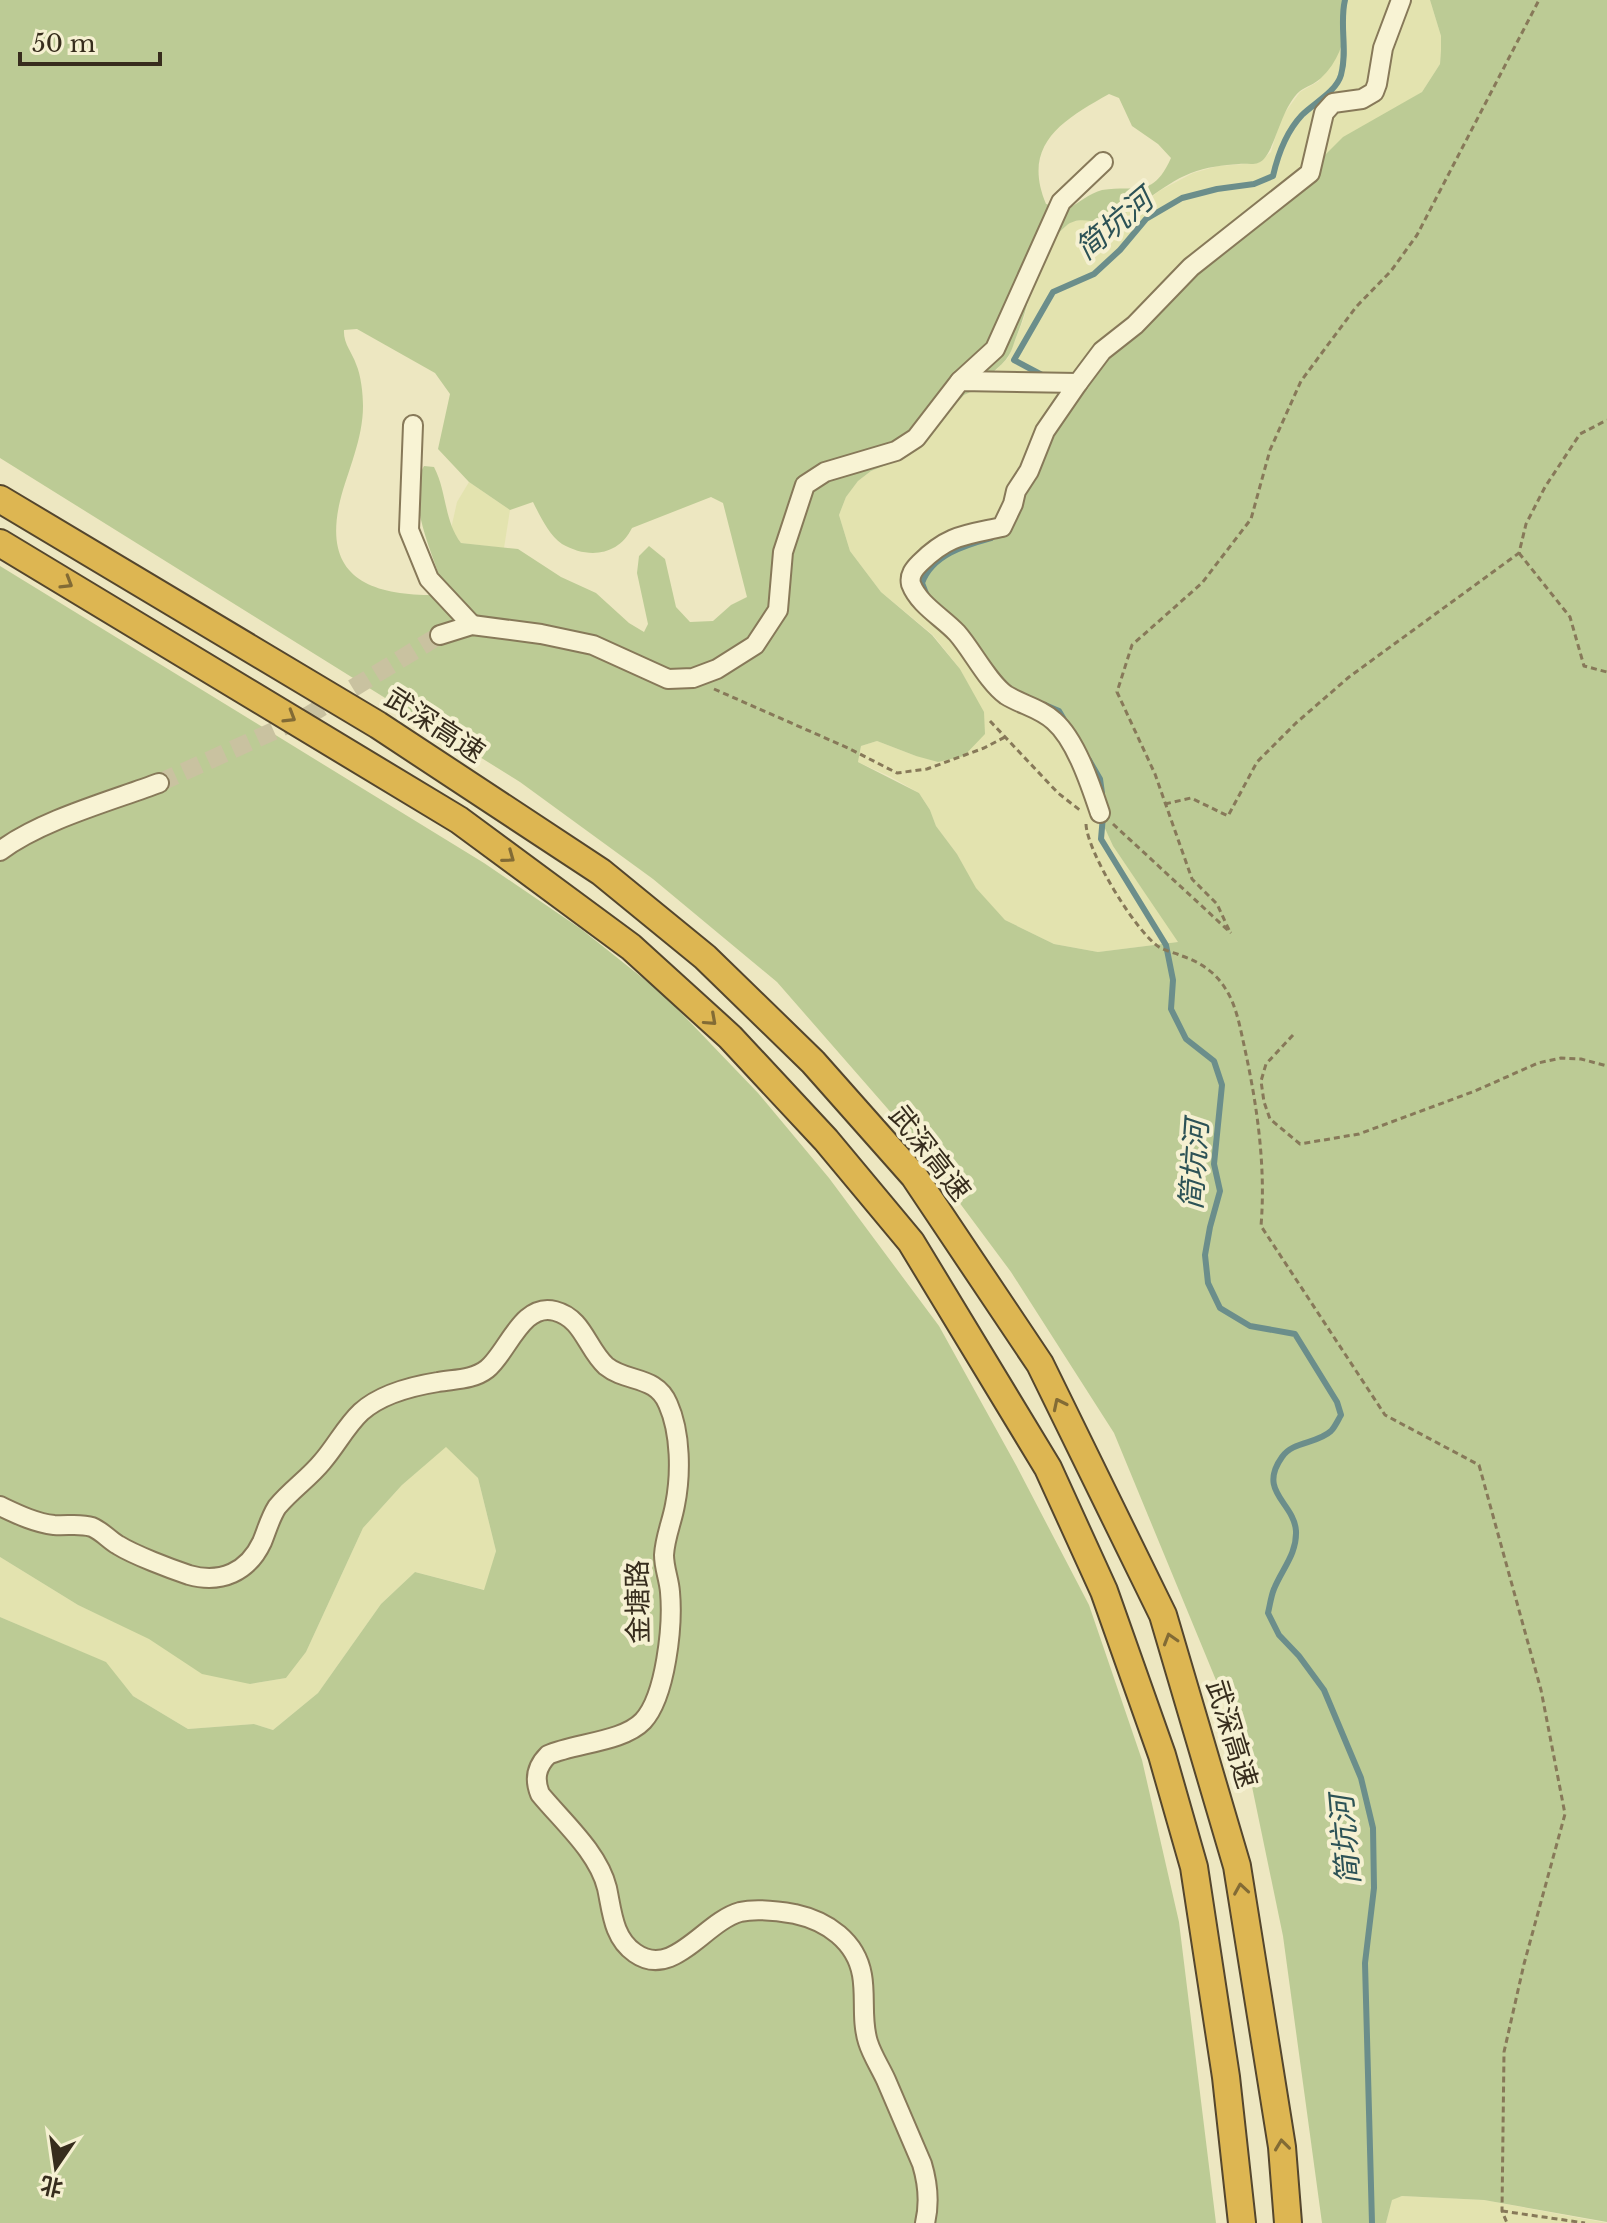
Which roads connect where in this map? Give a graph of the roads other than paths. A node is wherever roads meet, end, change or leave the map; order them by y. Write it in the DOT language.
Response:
graph roads {
  1 [pos="1401,0"];
  2 [pos="1103,162"];
  3 [pos="960,381"];
  4 [pos="1078,383"];
  5 [pos="413,425"];
  6 [pos="0,499"];
  7 [pos="0,543"];
  8 [pos="472,625"];
  9 [pos="440,635"];
  10 [pos="159,783"];
  11 [pos="1100,813"];
  12 [pos="0,851"];
  13 [pos="0,1506"];
  14 [pos="925,2223"];
  15 [pos="1242,2223"];
  16 [pos="1288,2223"];
  1 -- 4 [label="street"];
  2 -- 3 [label="street"];
  3 -- 4 [label="street"];
  3 -- 8 [label="street"];
  4 -- 11 [label="street"];
  5 -- 8 [label="street"];
  16 -- 6 [label="highway, 武深高速, one-way"];
  7 -- 15 [label="highway, one-way"];
  8 -- 9 [label="street"];
  10 -- 12 [label="street"];
  13 -- 14 [label="street, 金塘路"];
}
